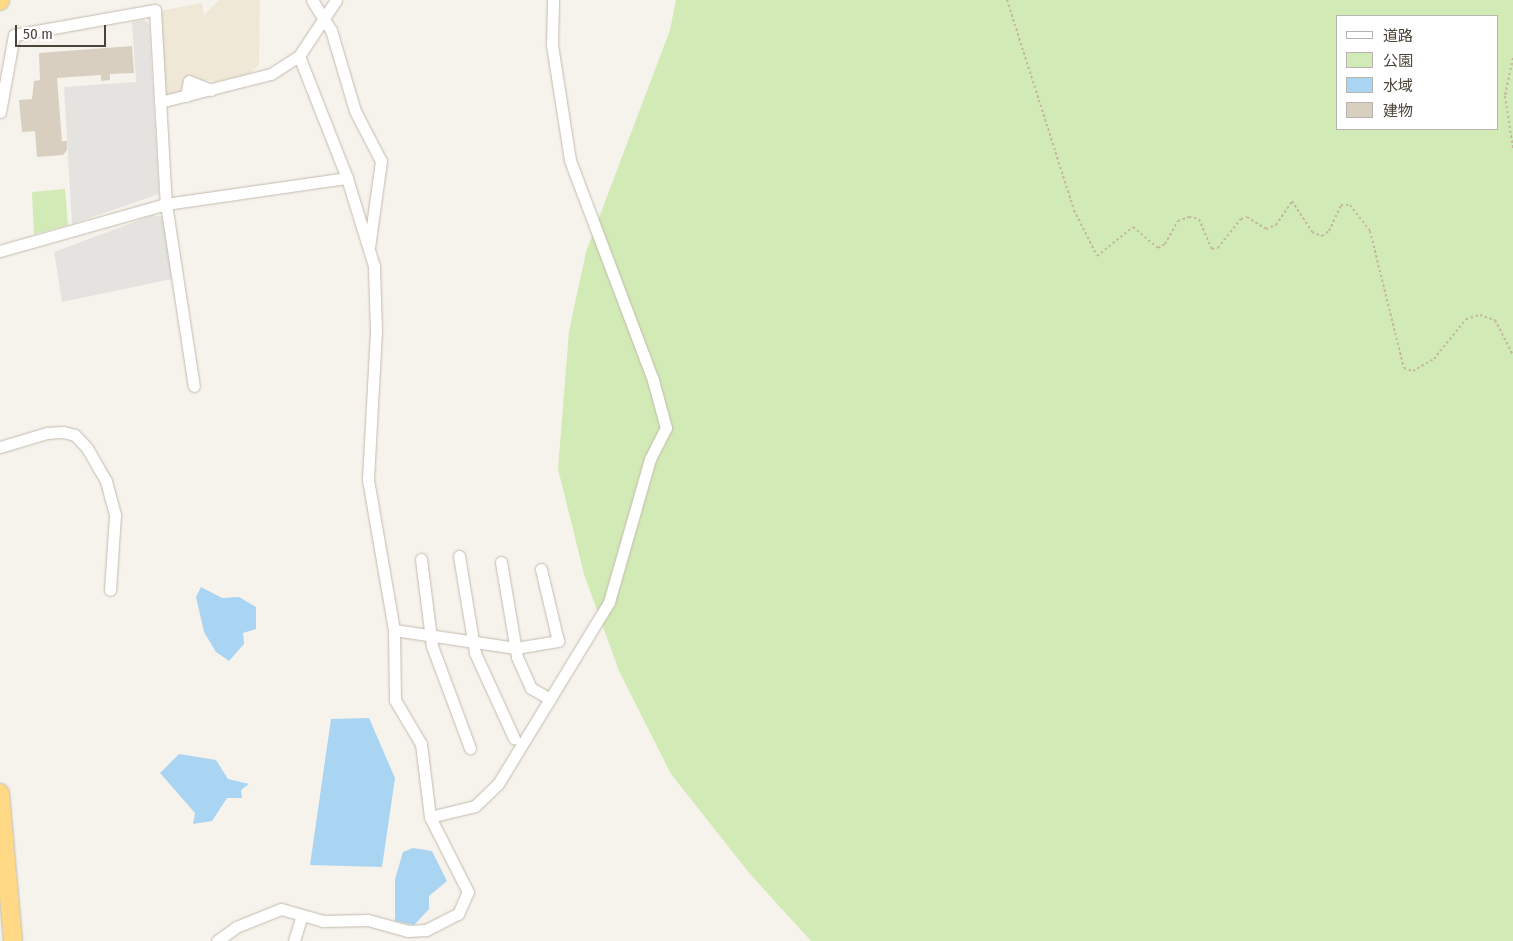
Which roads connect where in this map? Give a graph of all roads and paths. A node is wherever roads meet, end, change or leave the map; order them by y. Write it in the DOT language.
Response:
graph roads {
  1 [pos="312,0"];
  2 [pos="336,0"];
  3 [pos="552,0"];
  4 [pos="1007,0"];
  5 [pos="325,21"];
  6 [pos="298,56"];
  7 [pos="1513,58"];
  8 [pos="160,102"];
  9 [pos="0,112"];
  10 [pos="1513,149"];
  11 [pos="347,178"];
  12 [pos="166,204"];
  13 [pos="370,248"];
  14 [pos="0,251"];
  15 [pos="1513,355"];
  16 [pos="194,386"];
  17 [pos="0,447"];
  18 [pos="459,556"];
  19 [pos="421,559"];
  20 [pos="501,562"];
  21 [pos="541,569"];
  22 [pos="110,590"];
  23 [pos="394,630"];
  24 [pos="431,636"];
  25 [pos="473,642"];
  26 [pos="516,648"];
  27 [pos="550,699"];
  28 [pos="514,738"];
  29 [pos="470,748"];
  30 [pos="0,793"];
  31 [pos="430,817"];
  32 [pos="302,915"];
  33 [pos="13,941"];
  34 [pos="217,941"];
  35 [pos="294,941"];
  1 -- 5 [label="street"];
  2 -- 5 [label="street"];
  3 -- 27 [label="street"];
  4 -- 15 [label="path"];
  5 -- 6 [label="street"];
  5 -- 13 [label="street"];
  6 -- 8 [label="street"];
  6 -- 11 [label="street"];
  7 -- 10 [label="path"];
  8 -- 9 [label="street"];
  8 -- 12 [label="street"];
  11 -- 12 [label="street"];
  11 -- 13 [label="street"];
  12 -- 14 [label="street"];
  12 -- 16 [label="street"];
  13 -- 23 [label="street"];
  17 -- 22 [label="street"];
  18 -- 25 [label="street"];
  19 -- 24 [label="street"];
  20 -- 26 [label="street"];
  21 -- 26 [label="street"];
  23 -- 24 [label="street"];
  23 -- 31 [label="street"];
  24 -- 25 [label="street"];
  24 -- 29 [label="street"];
  25 -- 26 [label="street"];
  25 -- 28 [label="street"];
  26 -- 27 [label="street"];
  27 -- 31 [label="street"];
  30 -- 33 [label="highway"];
  31 -- 32 [label="street"];
  32 -- 34 [label="street"];
  32 -- 35 [label="street"];
}
